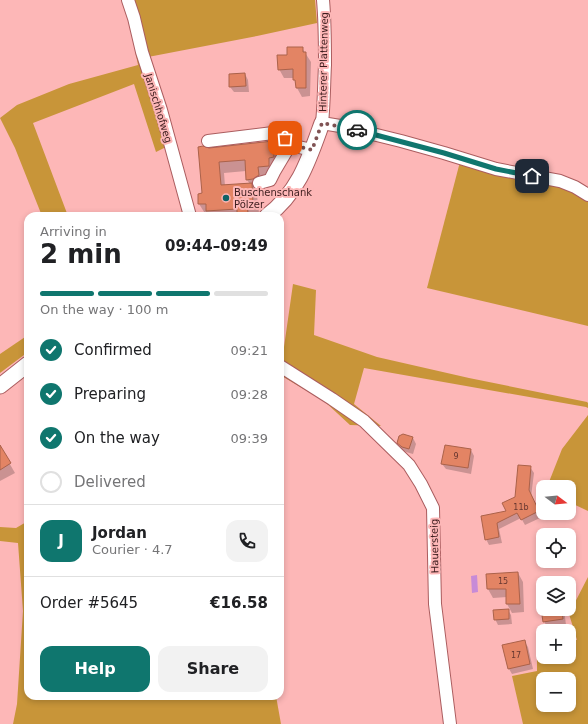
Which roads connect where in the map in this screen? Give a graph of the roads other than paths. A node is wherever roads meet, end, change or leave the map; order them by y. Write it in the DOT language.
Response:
graph roads {
  1 [pos="128,0"];
  2 [pos="323,0"];
  3 [pos="322,123"];
  4 [pos="208,141"];
  5 [pos="290,144"];
  6 [pos="312,150"];
  7 [pos="259,183"];
  8 [pos="588,195"];
  9 [pos="189,212"];
  10 [pos="271,212"];
  11 [pos="24,367"];
  12 [pos="284,369"];
  13 [pos="0,386"];
  14 [pos="450,724"];
  1 -- 9 [label="street, Janischhofweg"];
  2 -- 3 [label="street, Hinterer Plattenweg"];
  3 -- 6 [label="street"];
  3 -- 8 [label="street"];
  4 -- 5 [label="street"];
  5 -- 6 [label="street"];
  5 -- 7 [label="street"];
  6 -- 10 [label="street"];
  11 -- 13 [label="street"];
  12 -- 14 [label="street, Hauersteig"];
}
